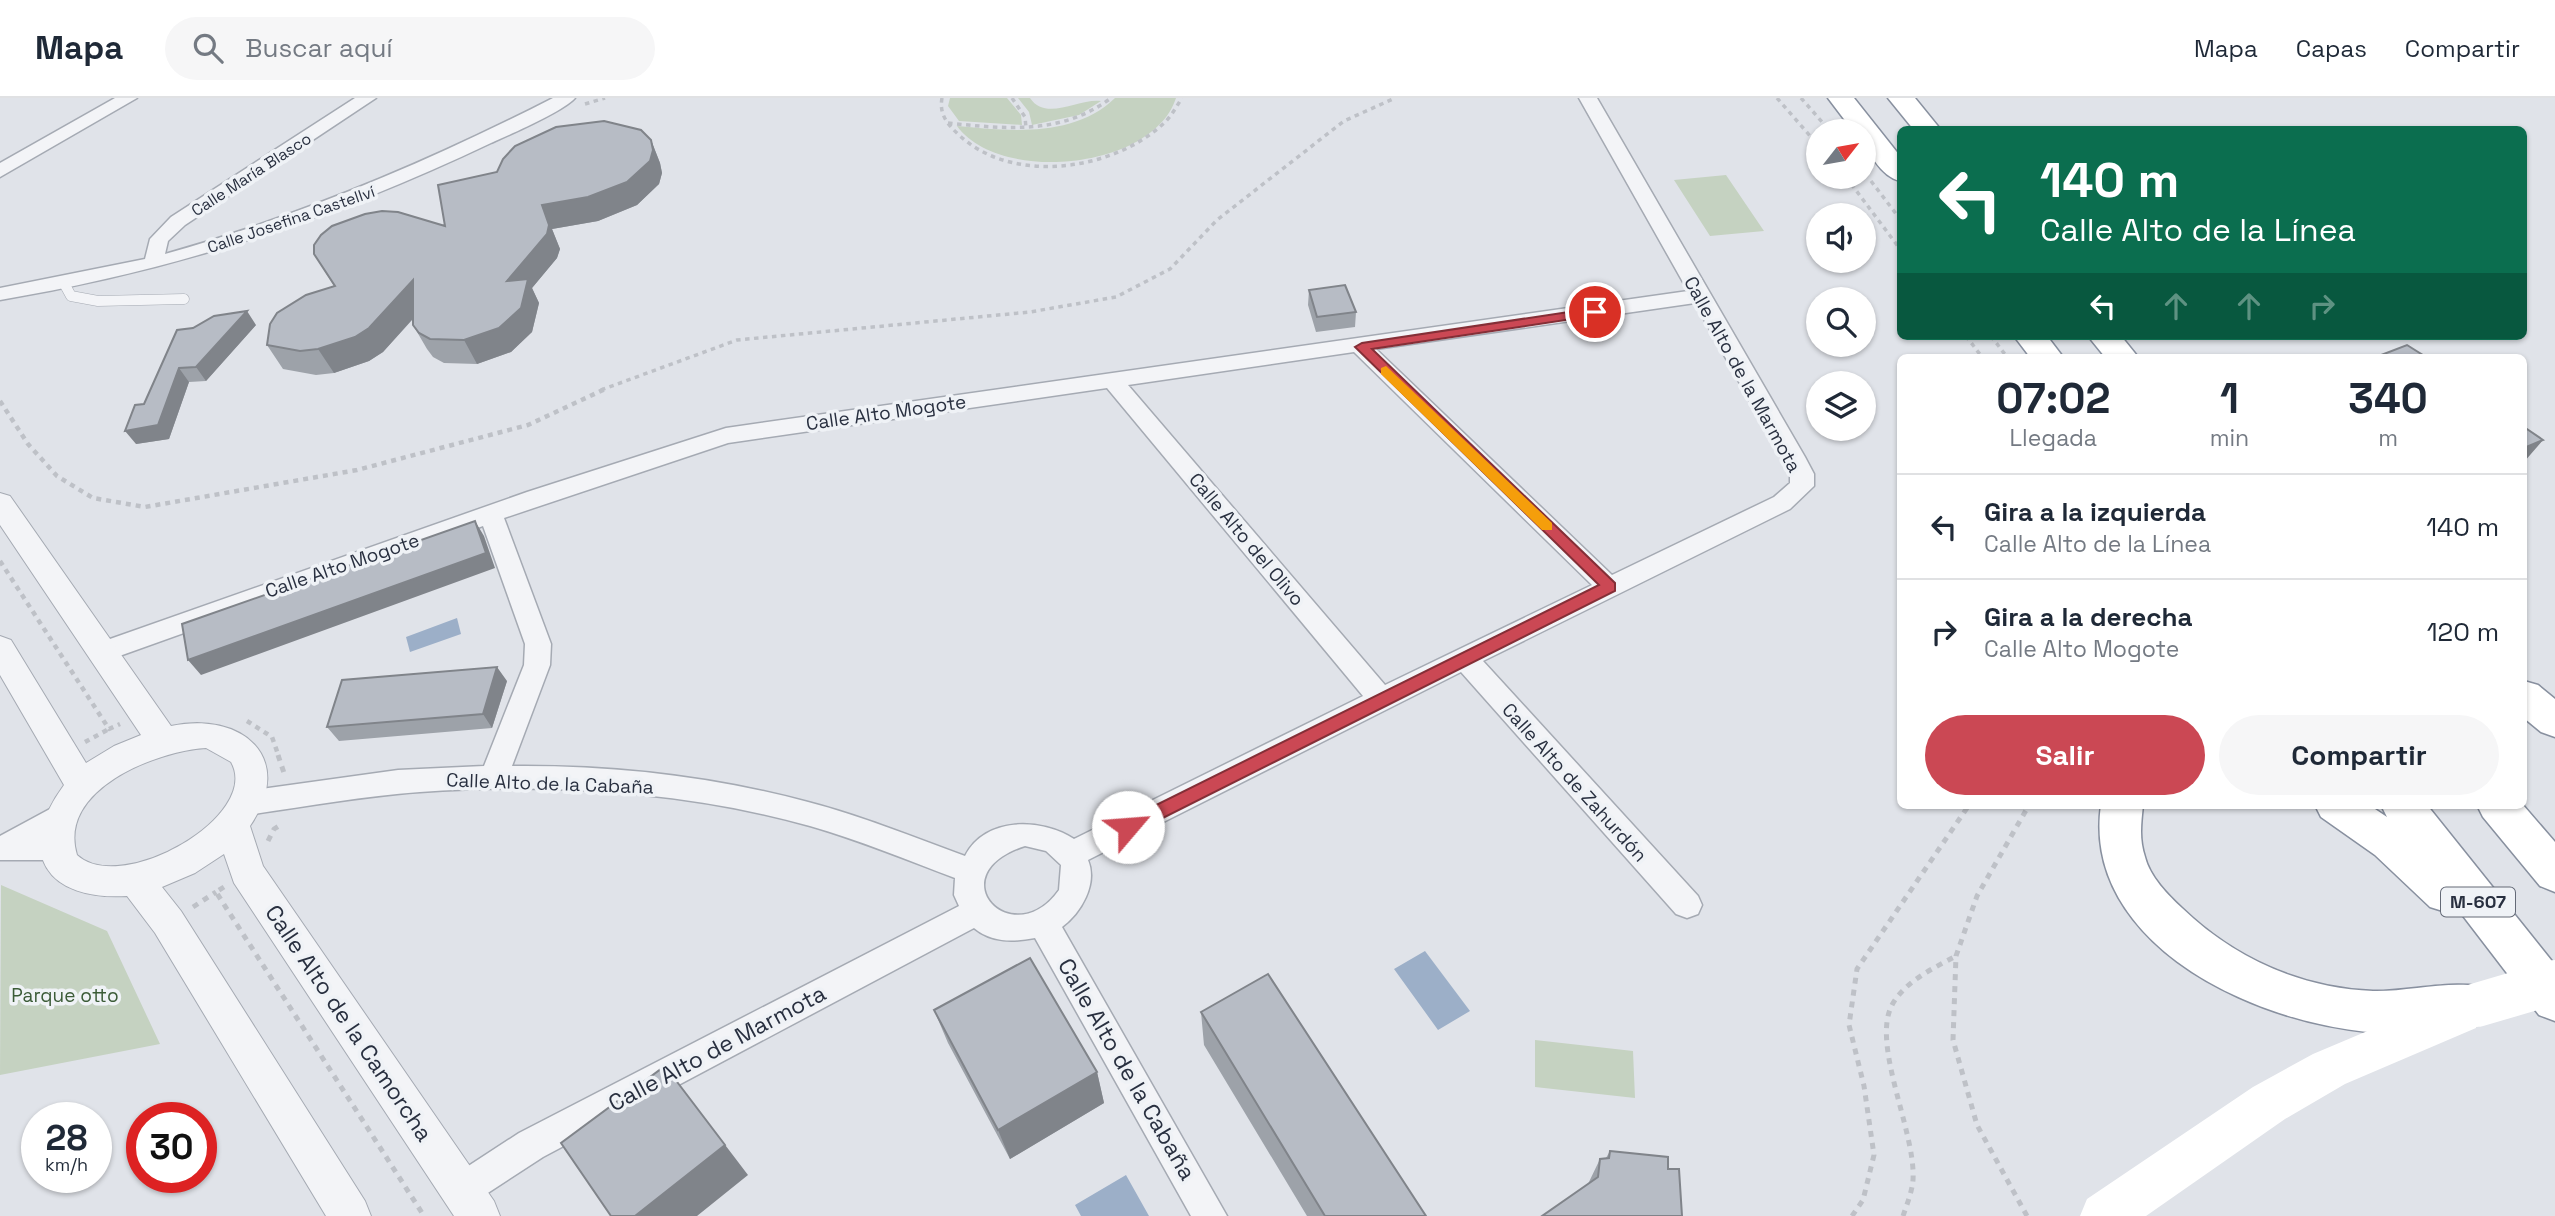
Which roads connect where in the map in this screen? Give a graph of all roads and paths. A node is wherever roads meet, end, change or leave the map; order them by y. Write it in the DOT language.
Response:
graph roads {
  1 [pos="128,98"];
  2 [pos="367,98"];
  3 [pos="566,98"];
  4 [pos="943,98"];
  5 [pos="1012,98"];
  6 [pos="1098,98"];
  7 [pos="1182,98"];
  8 [pos="1395,98"];
  9 [pos="1588,98"];
  10 [pos="1777,98"];
  11 [pos="1801,98"];
  12 [pos="1841,98"];
  13 [pos="1901,98"];
  14 [pos="1109,99"];
  15 [pos="1819,119"];
  16 [pos="947,123"];
  17 [pos="1925,126"];
  18 [pos="1026,128"];
  19 [pos="1806,131"];
  20 [pos="1897,169"];
  21 [pos="0,171"];
  22 [pos="1876,187"];
  23 [pos="1855,189"];
  24 [pos="1897,215"];
  25 [pos="1897,245"];
  26 [pos="156,263"];
  27 [pos="65,285"];
  28 [pos="0,294"];
  29 [pos="1699,296"];
  30 [pos="184,299"];
  31 [pos="1969,340"];
  32 [pos="1994,340"];
  33 [pos="2034,340"];
  34 [pos="2107,340"];
  35 [pos="1362,347"];
  36 [pos="1980,354"];
  37 [pos="2005,354"];
  38 [pos="2045,354"];
  39 [pos="2119,354"];
  40 [pos="1112,380"];
  41 [pos="0,401"];
  42 [pos="0,503"];
  43 [pos="491,513"];
  44 [pos="1609,587"];
  45 [pos="0,648"];
  46 [pos="102,652"];
  47 [pos="1464,658"];
  48 [pos="2527,698"];
  49 [pos="1381,699"];
  50 [pos="2555,721"];
  51 [pos="162,740"];
  52 [pos="494,778"];
  53 [pos="83,787"];
  54 [pos="1966,809"];
  55 [pos="2027,809"];
  56 [pos="2121,809"];
  57 [pos="2342,809"];
  58 [pos="2405,809"];
  59 [pos="2501,809"];
  60 [pos="239,814"];
  61 [pos="61,815"];
  62 [pos="55,848"];
  63 [pos="2,850"];
  64 [pos="1071,855"];
  65 [pos="970,871"];
  66 [pos="2555,873"];
  67 [pos="135,880"];
  68 [pos="1687,905"];
  69 [pos="976,912"];
  70 [pos="1043,923"];
  71 [pos="2515,948"];
  72 [pos="1956,956"];
  73 [pos="2555,982"];
  74 [pos="2555,1000"];
  75 [pos="2477,1005"];
  76 [pos="471,1203"];
  77 [pos="350,1216"];
  78 [pos="1210,1216"];
  79 [pos="1852,1216"];
  80 [pos="1903,1216"];
  81 [pos="2028,1216"];
  82 [pos="2105,1216"];
  1 -- 21 [label="street"];
  2 -- 26 [label="street, Calle María Blasco"];
  3 -- 26 [label="street, Calle Josefina Castellví"];
  4 -- 16 [label="path"];
  5 -- 18 [label="path"];
  6 -- 14 [label="path"];
  7 -- 16 [label="path"];
  8 -- 41 [label="path"];
  9 -- 29 [label="street, Calle Alto de la Marmota"];
  10 -- 19 [label="path"];
  11 -- 15 [label="path"];
  12 -- 20 [label="highway"];
  13 -- 17 [label="highway"];
  14 -- 18 [label="path"];
  16 -- 18 [label="path"];
  22 -- 24 [label="path"];
  23 -- 25 [label="path"];
  26 -- 27 [label="street, Calle Josefina Castellví"];
  27 -- 28 [label="street, Calle Josefina Castellví"];
  27 -- 30 [label="lane"];
  29 -- 35 [label="street, Calle Alto Mogote"];
  29 -- 44 [label="street, Calle Alto de la Marmota"];
  31 -- 36 [label="path"];
  32 -- 37 [label="path"];
  33 -- 38 [label="highway"];
  34 -- 39 [label="highway"];
  35 -- 40 [label="street, Calle Alto Mogote"];
  35 -- 44 [label="street"];
  40 -- 43 [label="street, Calle Alto Mogote"];
  40 -- 49 [label="street, Calle Alto del Olivo"];
  42 -- 46 [label="street"];
  43 -- 46 [label="street, Calle Alto Mogote"];
  43 -- 52 [label="street"];
  44 -- 47 [label="street, Calle Alto de la Marmota"];
  45 -- 53 [label="street"];
  46 -- 51 [label="street"];
  47 -- 49 [label="street, Calle Alto de la Marmota"];
  47 -- 68 [label="street, Calle Alto de Zahurdón"];
  48 -- 50 [label="highway"];
  49 -- 64 [label="street, Calle Alto de la Marmota"];
  51 -- 53 [label="street"];
  51 -- 60 [label="street"];
  52 -- 60 [label="street, Calle Alto de la Cabaña"];
  52 -- 65 [label="street, Calle Alto de la Cabaña"];
  53 -- 61 [label="street"];
  54 -- 79 [label="path"];
  55 -- 72 [label="path"];
  56 -- 75 [label="highway"];
  57 -- 71 [label="highway"];
  58 -- 71 [label="highway, M-607"];
  59 -- 66 [label="highway"];
  60 -- 67 [label="street"];
  60 -- 76 [label="street, Calle Alto de la Camorcha"];
  61 -- 62 [label="street"];
  61 -- 63 [label="street"];
  62 -- 63 [label="street"];
  62 -- 67 [label="street"];
  64 -- 65 [label="street"];
  64 -- 70 [label="street"];
  65 -- 69 [label="street"];
  67 -- 77 [label="street"];
  69 -- 70 [label="street"];
  69 -- 76 [label="street, Calle Alto de Marmota"];
  70 -- 78 [label="street, Calle Alto de la Cabaña"];
  71 -- 74 [label="highway, M-607"];
  72 -- 80 [label="path"];
  72 -- 81 [label="path"];
  73 -- 75 [label="main road, bridge"];
  75 -- 82 [label="main road"];
}
